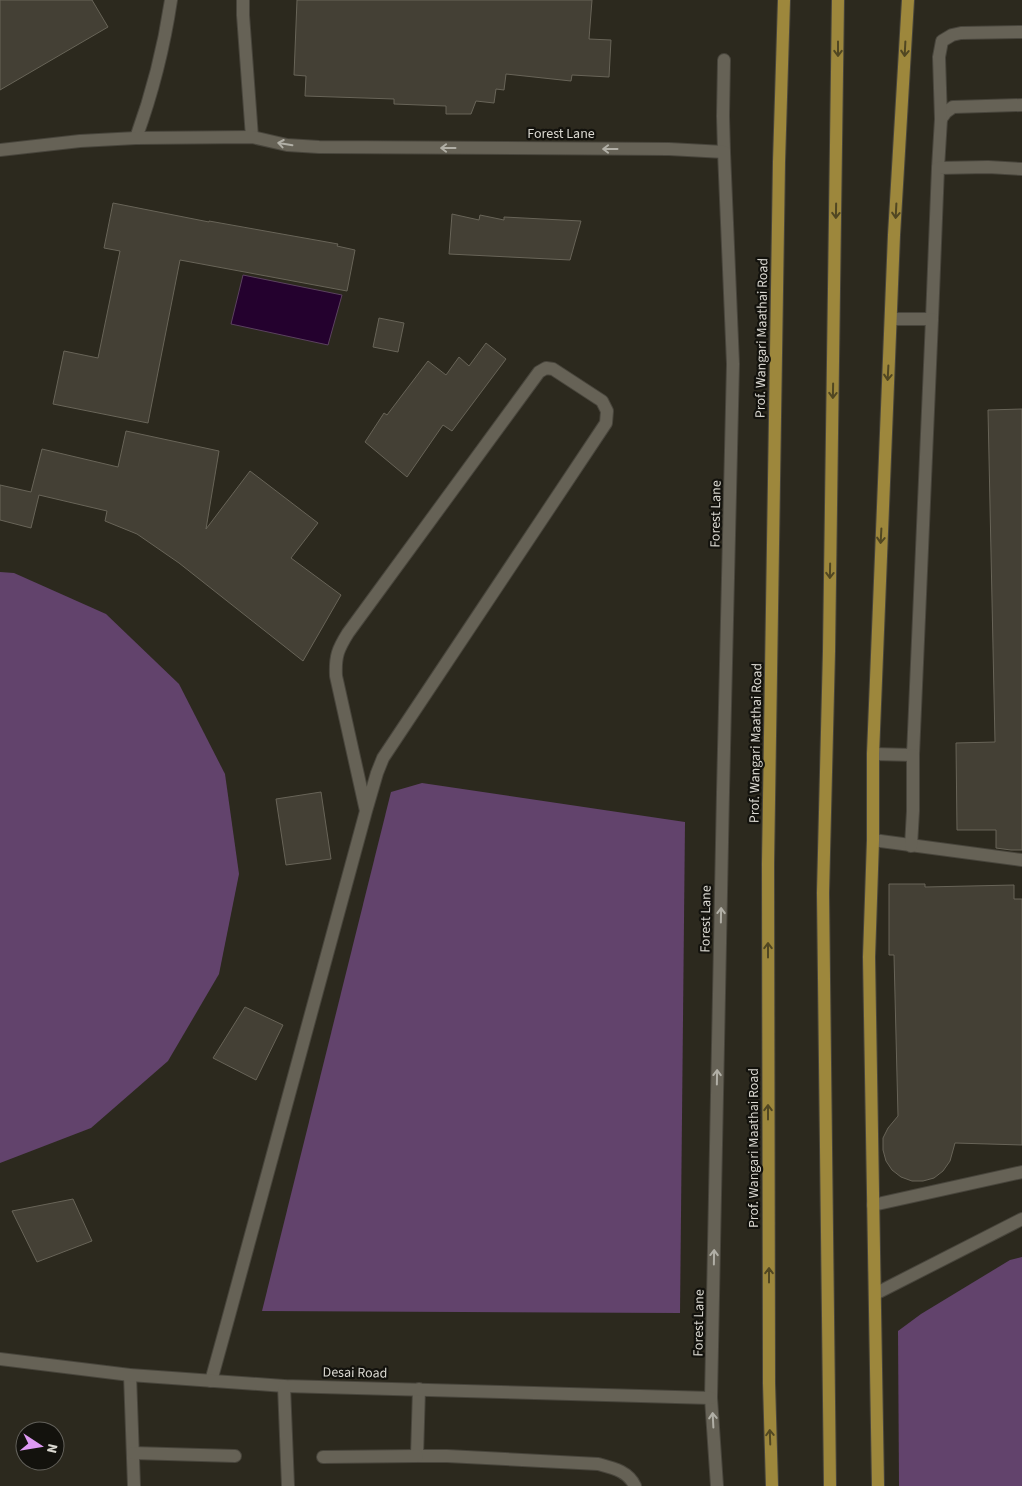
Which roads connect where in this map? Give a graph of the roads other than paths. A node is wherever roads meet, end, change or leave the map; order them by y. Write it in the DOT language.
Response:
graph roads {
  1 [pos="171,0"];
  2 [pos="244,0"];
  3 [pos="784,0"];
  4 [pos="838,0"];
  5 [pos="908,0"];
  6 [pos="1022,32"];
  7 [pos="724,60"];
  8 [pos="1022,105"];
  9 [pos="941,119"];
  10 [pos="252,137"];
  11 [pos="136,138"];
  12 [pos="0,150"];
  13 [pos="724,152"];
  14 [pos="938,168"];
  15 [pos="1022,169"];
  16 [pos="891,319"];
  17 [pos="932,319"];
  18 [pos="873,754"];
  19 [pos="913,755"];
  20 [pos="366,811"];
  21 [pos="873,840"];
  22 [pos="911,846"];
  23 [pos="1022,860"];
  24 [pos="1022,1172"];
  25 [pos="873,1205"];
  26 [pos="1022,1219"];
  27 [pos="875,1294"];
  28 [pos="0,1360"];
  29 [pos="130,1375"];
  30 [pos="211,1381"];
  31 [pos="284,1386"];
  32 [pos="419,1389"];
  33 [pos="712,1398"];
  34 [pos="133,1452"];
  35 [pos="235,1456"];
  36 [pos="416,1456"];
  37 [pos="323,1457"];
  38 [pos="134,1486"];
  39 [pos="288,1486"];
  40 [pos="635,1486"];
  41 [pos="717,1486"];
  42 [pos="772,1486"];
  43 [pos="830,1486"];
  44 [pos="878,1486"];
  1 -- 11 [label="street"];
  2 -- 10 [label="street"];
  42 -- 3 [label="main road, Prof. Wangari Maathai Road, one-way"];
  4 -- 43 [label="main road, one-way"];
  5 -- 16 [label="main road, one-way"];
  6 -- 9 [label="street"];
  7 -- 13 [label="street"];
  8 -- 9 [label="street"];
  9 -- 14 [label="street"];
  10 -- 11 [label="street, Forest Lane"];
  13 -- 10 [label="street, Forest Lane, one-way"];
  11 -- 12 [label="street, Forest Lane"];
  33 -- 13 [label="street, Forest Lane, one-way"];
  14 -- 15 [label="street"];
  14 -- 17 [label="street"];
  16 -- 17 [label="street"];
  16 -- 18 [label="main road, one-way"];
  17 -- 19 [label="street"];
  18 -- 19 [label="street"];
  18 -- 21 [label="main road"];
  19 -- 22 [label="street"];
  20 -- 20 [label="street"];
  20 -- 30 [label="street"];
  21 -- 22 [label="street"];
  21 -- 25 [label="main road"];
  22 -- 23 [label="street"];
  24 -- 25 [label="street"];
  25 -- 27 [label="main road"];
  26 -- 27 [label="street"];
  27 -- 44 [label="main road"];
  28 -- 29 [label="street, Desai Road"];
  29 -- 30 [label="street, Desai Road"];
  29 -- 34 [label="street"];
  30 -- 31 [label="street, Desai Road"];
  31 -- 32 [label="street, Desai Road"];
  31 -- 39 [label="street"];
  32 -- 33 [label="street, Desai Road"];
  32 -- 36 [label="street"];
  41 -- 33 [label="street, Forest Lane, one-way"];
  34 -- 35 [label="street"];
  34 -- 38 [label="street"];
  36 -- 37 [label="street"];
  36 -- 40 [label="street"];
}
